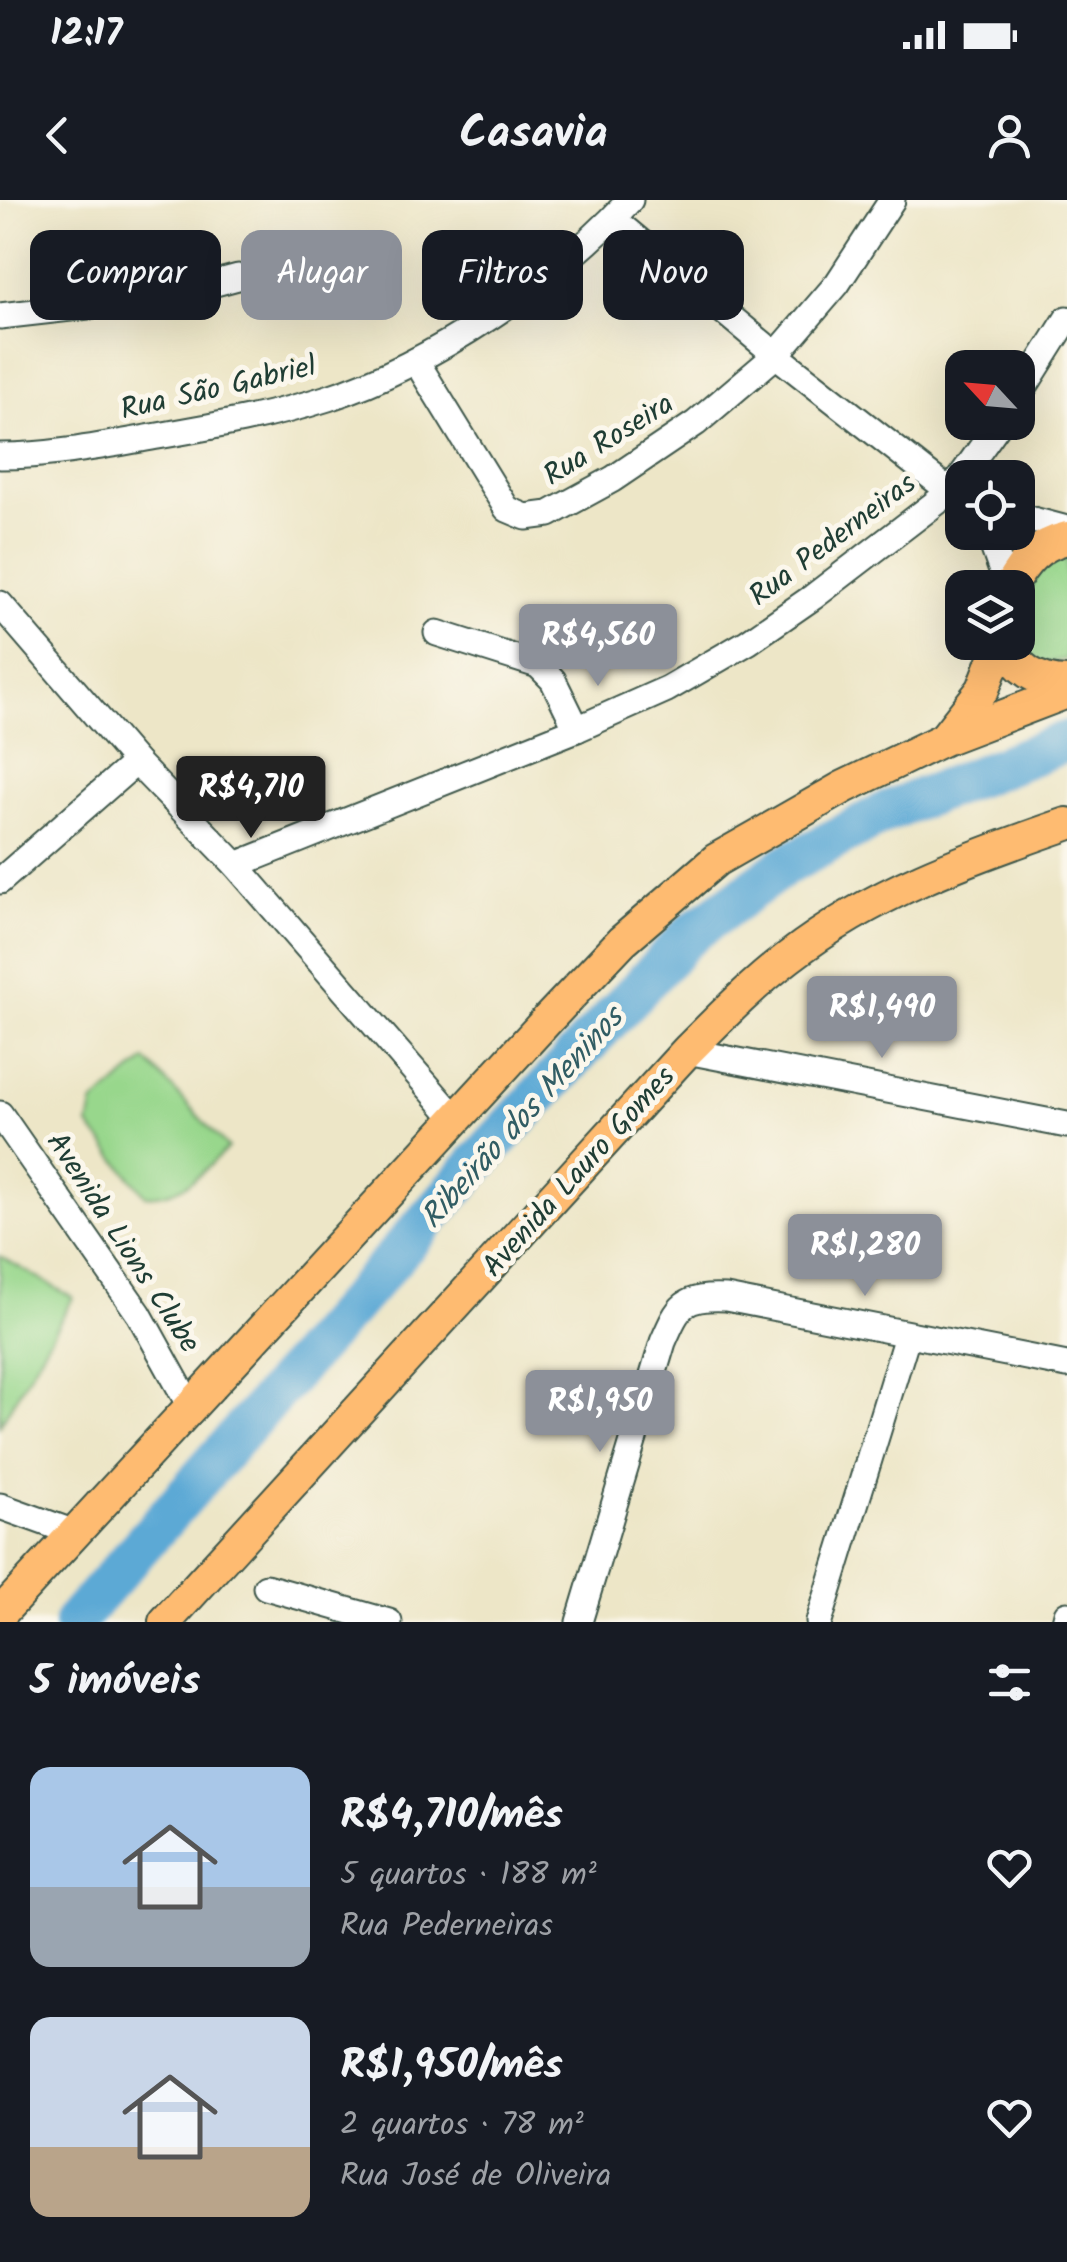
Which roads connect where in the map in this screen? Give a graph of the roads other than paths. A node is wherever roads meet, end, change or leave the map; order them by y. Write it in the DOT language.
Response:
graph roads {
  1 [pos="892,200"];
  2 [pos="622,209"];
  3 [pos="238,278"];
  4 [pos="0,316"];
  5 [pos="1067,319"];
  6 [pos="776,355"];
  7 [pos="416,361"];
  8 [pos="1035,370"];
  9 [pos="0,456"];
  10 [pos="945,487"];
  11 [pos="945,504"];
  12 [pos="1035,521"];
  13 [pos="1067,529"];
  14 [pos="1067,538"];
  15 [pos="1020,570"];
  16 [pos="0,604"];
  17 [pos="437,633"];
  18 [pos="995,660"];
  19 [pos="1016,660"];
  20 [pos="1067,683"];
  21 [pos="1067,692"];
  22 [pos="576,729"];
  23 [pos="944,738"];
  24 [pos="136,762"];
  25 [pos="1067,824"];
  26 [pos="236,864"];
  27 [pos="0,880"];
  28 [pos="686,1052"];
  29 [pos="0,1114"];
  30 [pos="456,1119"];
  31 [pos="1067,1124"];
  32 [pos="907,1336"];
  33 [pos="1067,1365"];
  34 [pos="191,1408"];
  35 [pos="0,1506"];
  36 [pos="72,1532"];
  37 [pos="266,1587"];
  38 [pos="0,1614"];
  39 [pos="1067,1614"];
  40 [pos="166,1622"];
  41 [pos="389,1622"];
  42 [pos="579,1622"];
  43 [pos="819,1622"];
  44 [pos="1064,1622"];
  1 -- 6 [label="street"];
  2 -- 6 [label="street"];
  2 -- 7 [label="street, Rua São Gabriel"];
  3 -- 4 [label="street"];
  5 -- 8 [label="street"];
  6 -- 7 [label="street, Rua Roseira"];
  6 -- 10 [label="street"];
  7 -- 9 [label="street, Rua São Gabriel"];
  11 -- 22 [label="street, Rua Pederneiras"];
  12 -- 13 [label="street"];
  14 -- 15 [label="main road"];
  16 -- 24 [label="street"];
  17 -- 22 [label="street"];
  18 -- 23 [label="main road"];
  19 -- 20 [label="main road"];
  21 -- 23 [label="main road"];
  22 -- 26 [label="street, Rua Pederneiras"];
  23 -- 30 [label="main road"];
  24 -- 26 [label="street"];
  24 -- 27 [label="street"];
  25 -- 28 [label="main road, Avenida Lauro Gomes"];
  26 -- 30 [label="street"];
  28 -- 31 [label="street"];
  28 -- 40 [label="main road, Avenida Lauro Gomes"];
  29 -- 34 [label="street, Avenida Lions Clube"];
  30 -- 34 [label="main road"];
  32 -- 33 [label="street"];
  32 -- 42 [label="street"];
  32 -- 43 [label="street"];
  34 -- 36 [label="main road"];
  35 -- 36 [label="street"];
  36 -- 38 [label="main road"];
  37 -- 41 [label="street"];
  39 -- 44 [label="street"];
}
